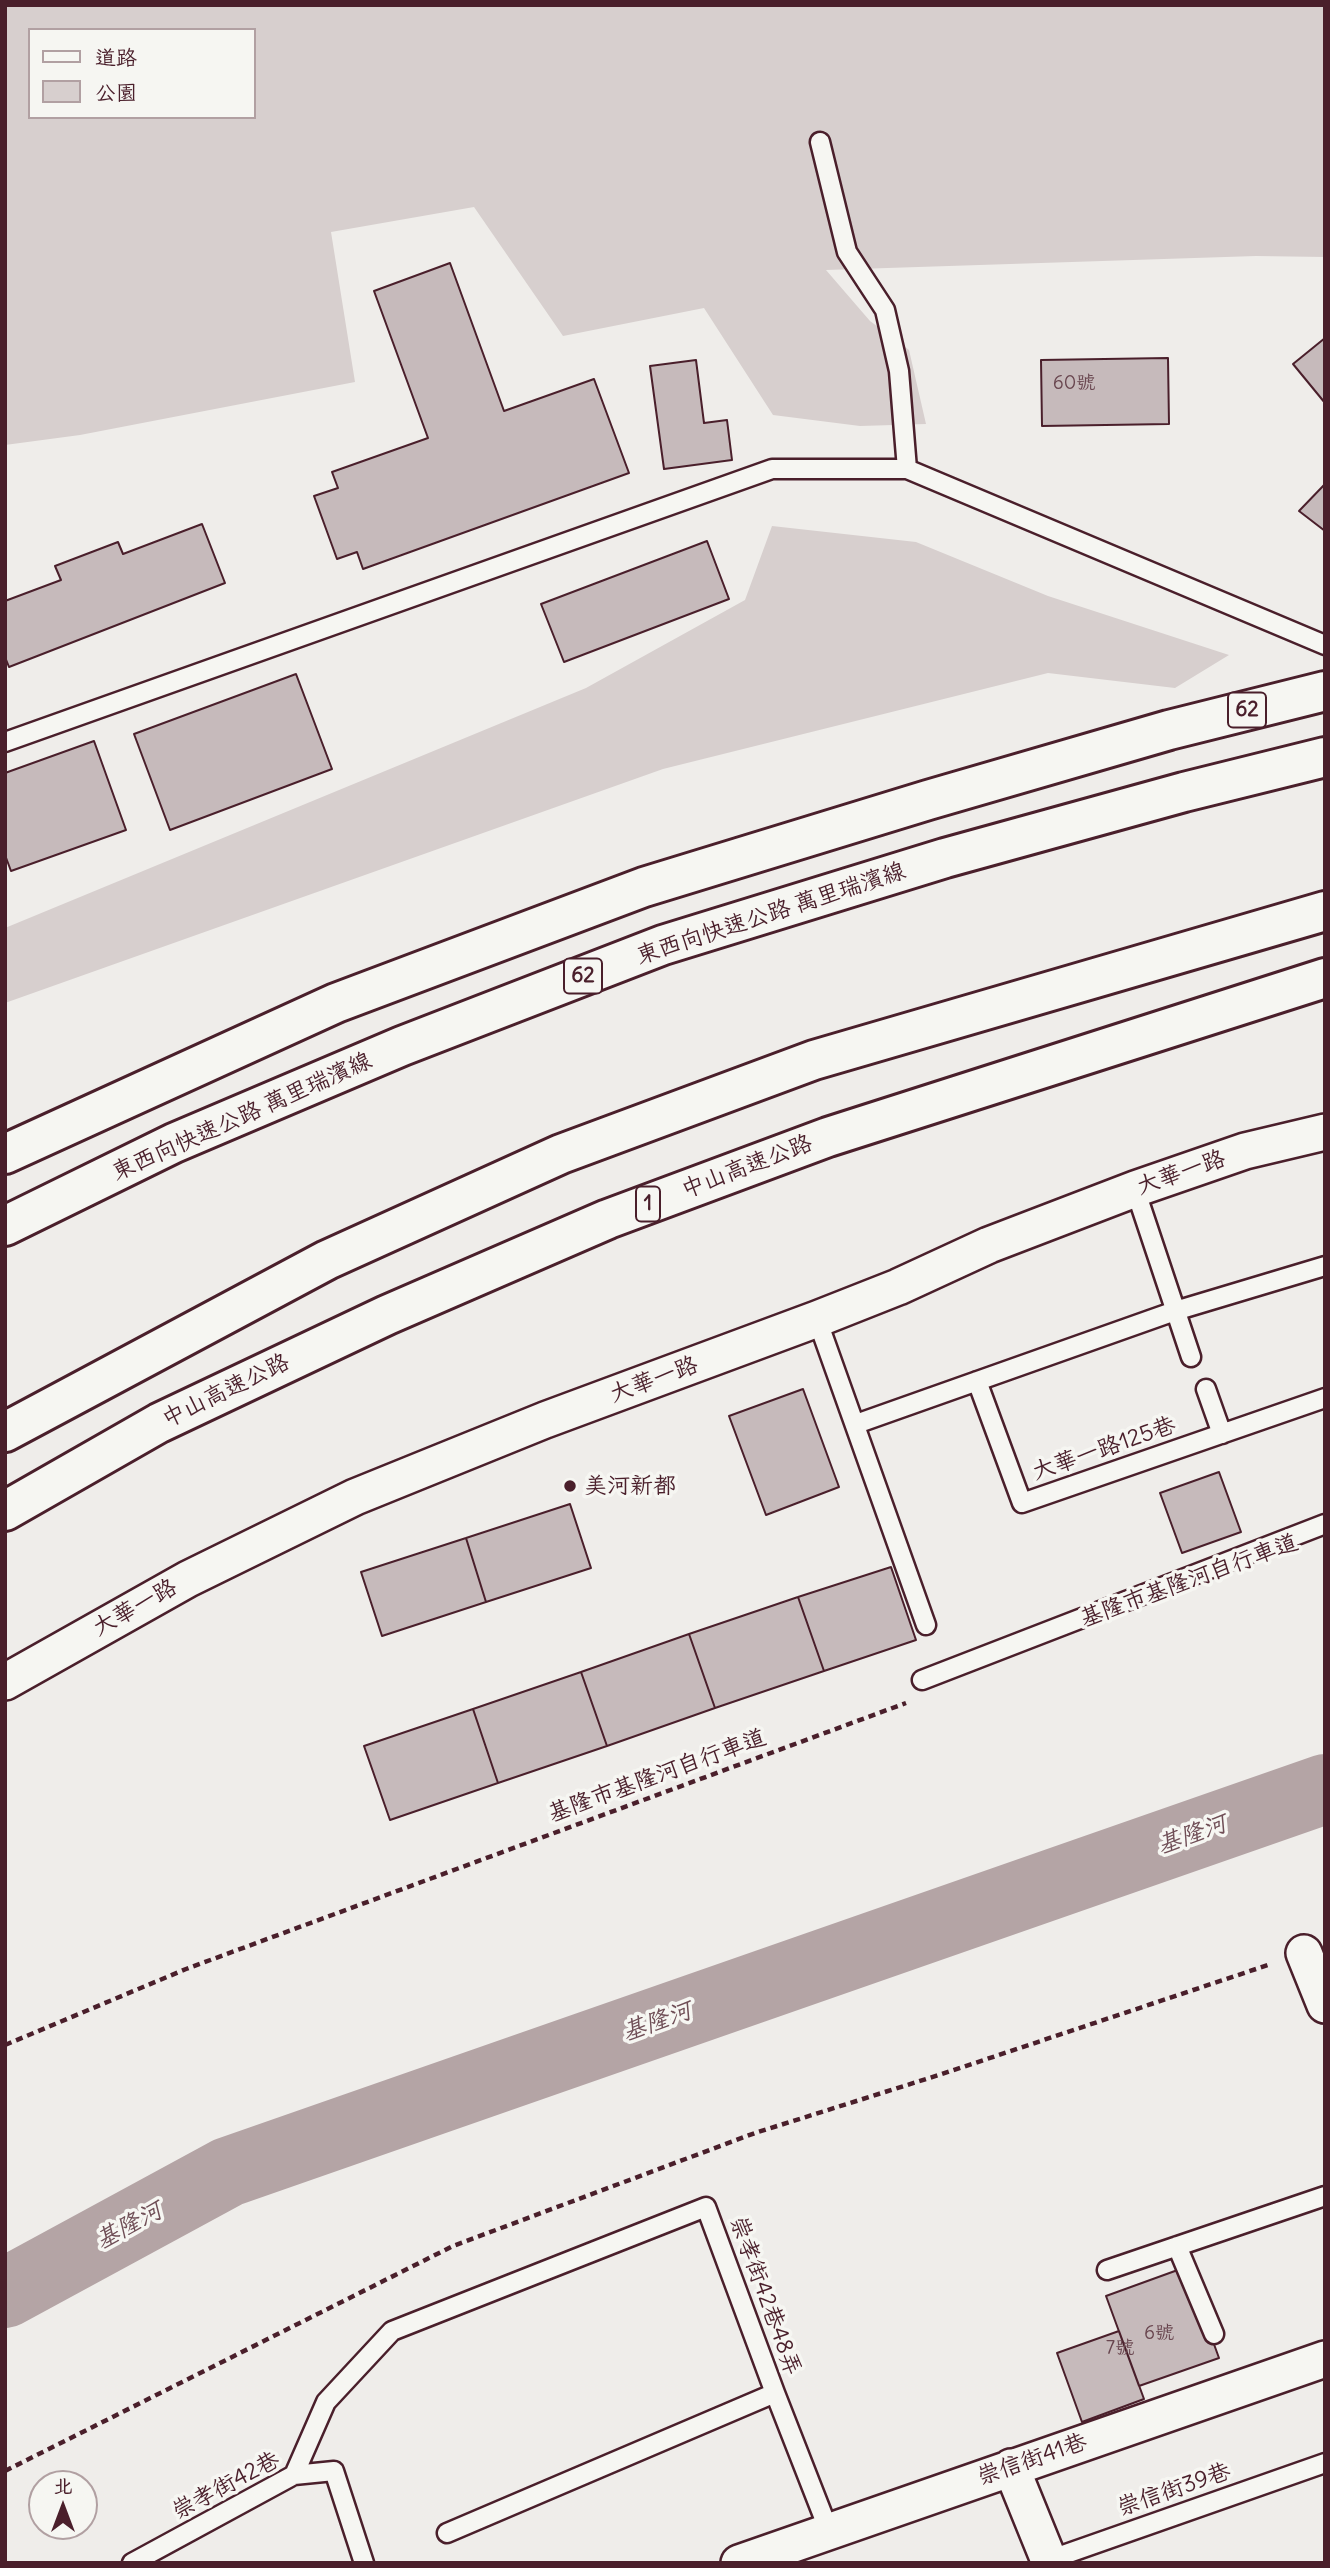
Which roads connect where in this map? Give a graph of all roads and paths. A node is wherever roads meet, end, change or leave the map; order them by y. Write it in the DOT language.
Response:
graph roads {
  1 [pos="820,142"];
  2 [pos="907,469"];
  3 [pos="1325,645"];
  4 [pos="1325,691"];
  5 [pos="5,741"];
  6 [pos="1325,757"];
  7 [pos="1325,911"];
  8 [pos="1325,978"];
  9 [pos="1325,1132"];
  10 [pos="5,1154"];
  11 [pos="1135,1189"];
  12 [pos="5,1226"];
  13 [pos="1325,1266"];
  14 [pos="1175,1311"];
  15 [pos="817,1319"];
  16 [pos="1191,1357"];
  17 [pos="977,1381"];
  18 [pos="1206,1389"];
  19 [pos="1325,1398"];
  20 [pos="856,1424"];
  21 [pos="5,1432"];
  22 [pos="1222,1434"];
  23 [pos="5,1511"];
  24 [pos="1325,1524"];
  25 [pos="926,1625"];
  26 [pos="922,1680"];
  27 [pos="5,1682"];
  28 [pos="911,1702"];
  29 [pos="1304,1953"];
  30 [pos="1325,2006"];
  31 [pos="5,2045"];
  32 [pos="1325,2196"];
  33 [pos="1177,2246"];
  34 [pos="1107,2270"];
  35 [pos="1214,2334"];
  36 [pos="1325,2359"];
  37 [pos="775,2393"];
  38 [pos="1325,2463"];
  39 [pos="1011,2467"];
  40 [pos="5,2471"];
  41 [pos="294,2475"];
  42 [pos="829,2531"];
  43 [pos="447,2533"];
  44 [pos="1046,2562"];
  45 [pos="132,2563"];
  46 [pos="364,2563"];
  47 [pos="740,2563"];
  1 -- 2 [label="lane"];
  2 -- 3 [label="lane"];
  2 -- 5 [label="lane"];
  4 -- 10 [label="highway, 62"];
  6 -- 12 [label="highway, 東西向快速公路 萬里瑞濱線 / 62"];
  7 -- 21 [label="highway"];
  8 -- 23 [label="highway, 中山高速公路 / 1"];
  9 -- 11 [label="street, 大華一路"];
  11 -- 14 [label="lane"];
  11 -- 15 [label="street, 大華一路"];
  13 -- 14 [label="lane"];
  14 -- 16 [label="lane"];
  14 -- 17 [label="lane"];
  15 -- 20 [label="lane"];
  15 -- 27 [label="street, 大華一路"];
  17 -- 20 [label="lane"];
  17 -- 22 [label="lane, 大華一路125巷"];
  18 -- 22 [label="lane"];
  19 -- 22 [label="lane, 大華一路125巷"];
  20 -- 25 [label="lane"];
  24 -- 26 [label="lane"];
  28 -- 31 [label="path, 基隆市基隆河自行車道"];
  29 -- 30 [label="street"];
  29 -- 40 [label="path"];
  32 -- 33 [label="lane"];
  33 -- 34 [label="lane"];
  33 -- 35 [label="lane"];
  36 -- 39 [label="street, 崇信街41巷"];
  37 -- 41 [label="lane, 崇孝街42巷48弄"];
  37 -- 42 [label="lane"];
  37 -- 43 [label="lane, 崇孝街42巷48弄"];
  38 -- 44 [label="lane, 崇信街39巷"];
  39 -- 42 [label="street, 崇信街41巷"];
  39 -- 44 [label="street"];
  41 -- 45 [label="lane, 崇孝街42巷"];
  41 -- 46 [label="lane, 崇孝街42巷"];
  42 -- 47 [label="street, 崇信街41巷"];
}
